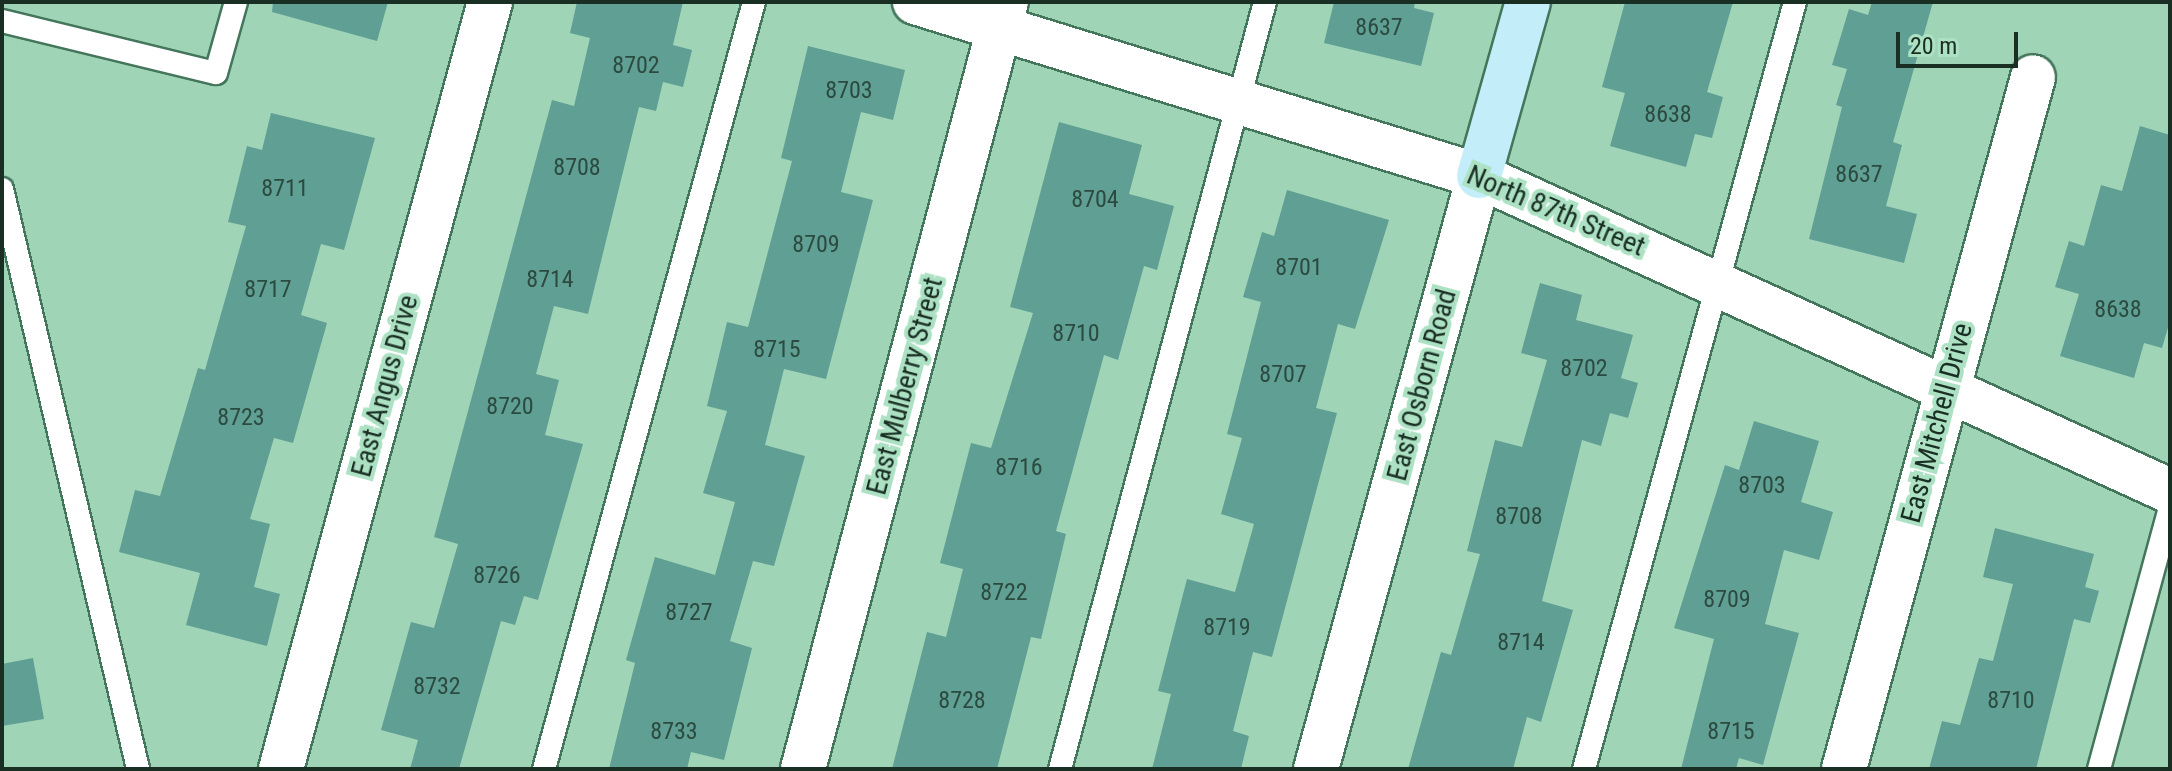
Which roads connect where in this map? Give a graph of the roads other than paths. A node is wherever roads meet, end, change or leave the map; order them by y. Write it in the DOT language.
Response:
graph roads {
  1 [pos="236,2"];
  2 [pos="490,2"];
  3 [pos="754,2"];
  4 [pos="915,2"];
  5 [pos="1265,2"];
  6 [pos="1528,2"];
  7 [pos="1795,2"];
  8 [pos="1003,16"];
  9 [pos="2,21"];
  10 [pos="2033,77"];
  11 [pos="1238,101"];
  12 [pos="1479,176"];
  13 [pos="2,189"];
  14 [pos="1716,281"];
  15 [pos="1947,387"];
  16 [pos="2170,491"];
  17 [pos="2170,508"];
  18 [pos="138,769"];
  19 [pos="281,769"];
  20 [pos="544,769"];
  21 [pos="803,769"];
  22 [pos="1060,769"];
  23 [pos="1316,769"];
  24 [pos="1584,769"];
  25 [pos="1844,769"];
  26 [pos="2099,769"];
  1 -- 9 [label="lane"];
  2 -- 19 [label="street, East Angus Drive"];
  3 -- 20 [label="lane"];
  4 -- 8 [label="street, North 87th Street"];
  5 -- 11 [label="lane"];
  6 -- 12 [label="street, East Osborn Road"];
  7 -- 14 [label="lane"];
  8 -- 11 [label="street, North 87th Street"];
  8 -- 21 [label="street, East Mulberry Street"];
  10 -- 15 [label="street, East Mitchell Drive"];
  11 -- 12 [label="street, North 87th Street"];
  11 -- 22 [label="lane"];
  12 -- 14 [label="street, North 87th Street"];
  12 -- 23 [label="street, East Osborn Road"];
  13 -- 18 [label="lane"];
  14 -- 15 [label="street, North 87th Street"];
  14 -- 24 [label="lane"];
  15 -- 16 [label="street, North 87th Street"];
  15 -- 25 [label="street, East Mitchell Drive"];
  17 -- 26 [label="lane"];
}
